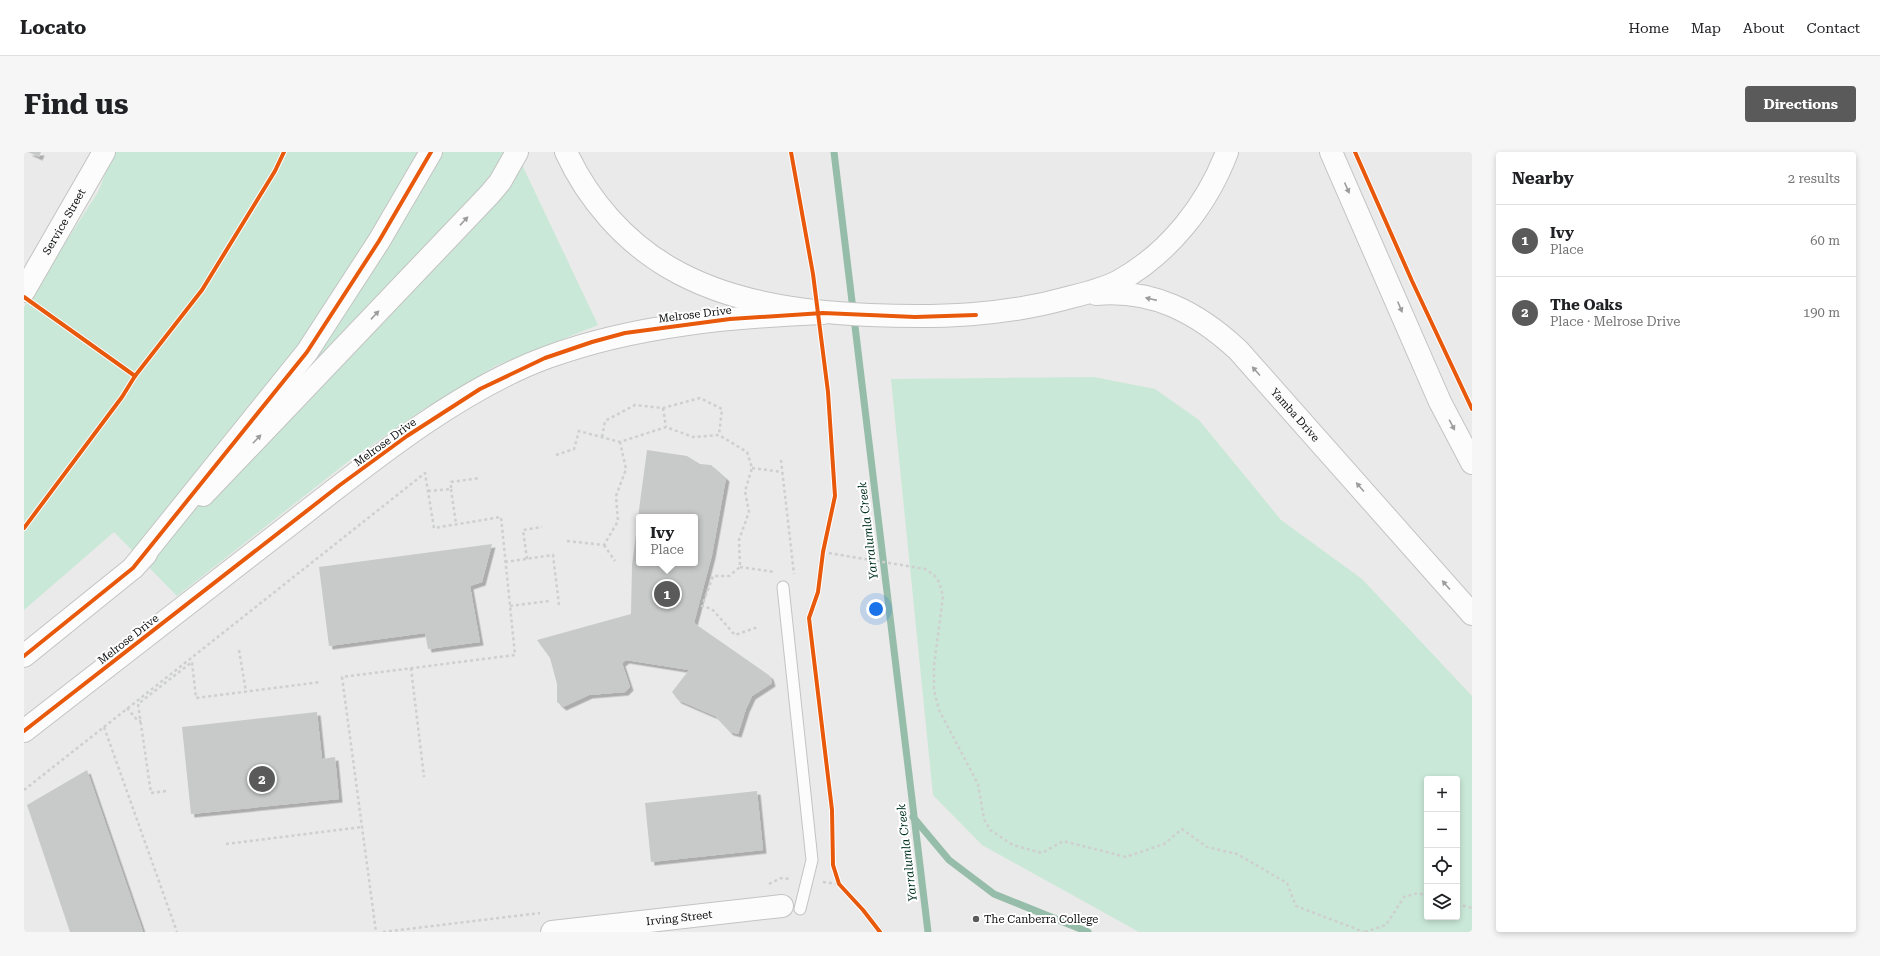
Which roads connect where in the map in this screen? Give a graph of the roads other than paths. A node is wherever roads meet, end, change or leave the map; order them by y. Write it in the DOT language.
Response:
graph roads {
  1 [pos="104,152"];
  2 [pos="432,152"];
  3 [pos="517,152"];
  4 [pos="566,152"];
  5 [pos="1227,152"];
  6 [pos="1331,152"];
  7 [pos="24,291"];
  8 [pos="1073,297"];
  9 [pos="778,310"];
  10 [pos="1472,462"];
  11 [pos="132,568"];
  12 [pos="783,587"];
  13 [pos="1472,614"];
  14 [pos="24,656"];
  15 [pos="24,731"];
  16 [pos="791,907"];
  17 [pos="563,931"];
  1 -- 7 [label="main road, Service Street"];
  2 -- 11 [label="main road"];
  11 -- 3 [label="main road, one-way"];
  4 -- 9 [label="main road"];
  5 -- 8 [label="main road"];
  6 -- 10 [label="main road, one-way"];
  8 -- 9 [label="main road, Melrose Drive"];
  13 -- 8 [label="main road, Yamba Drive, one-way"];
  9 -- 15 [label="main road, Melrose Drive"];
  11 -- 14 [label="main road"];
  12 -- 16 [label="lane"];
  16 -- 17 [label="main road, Irving Street"];
}
